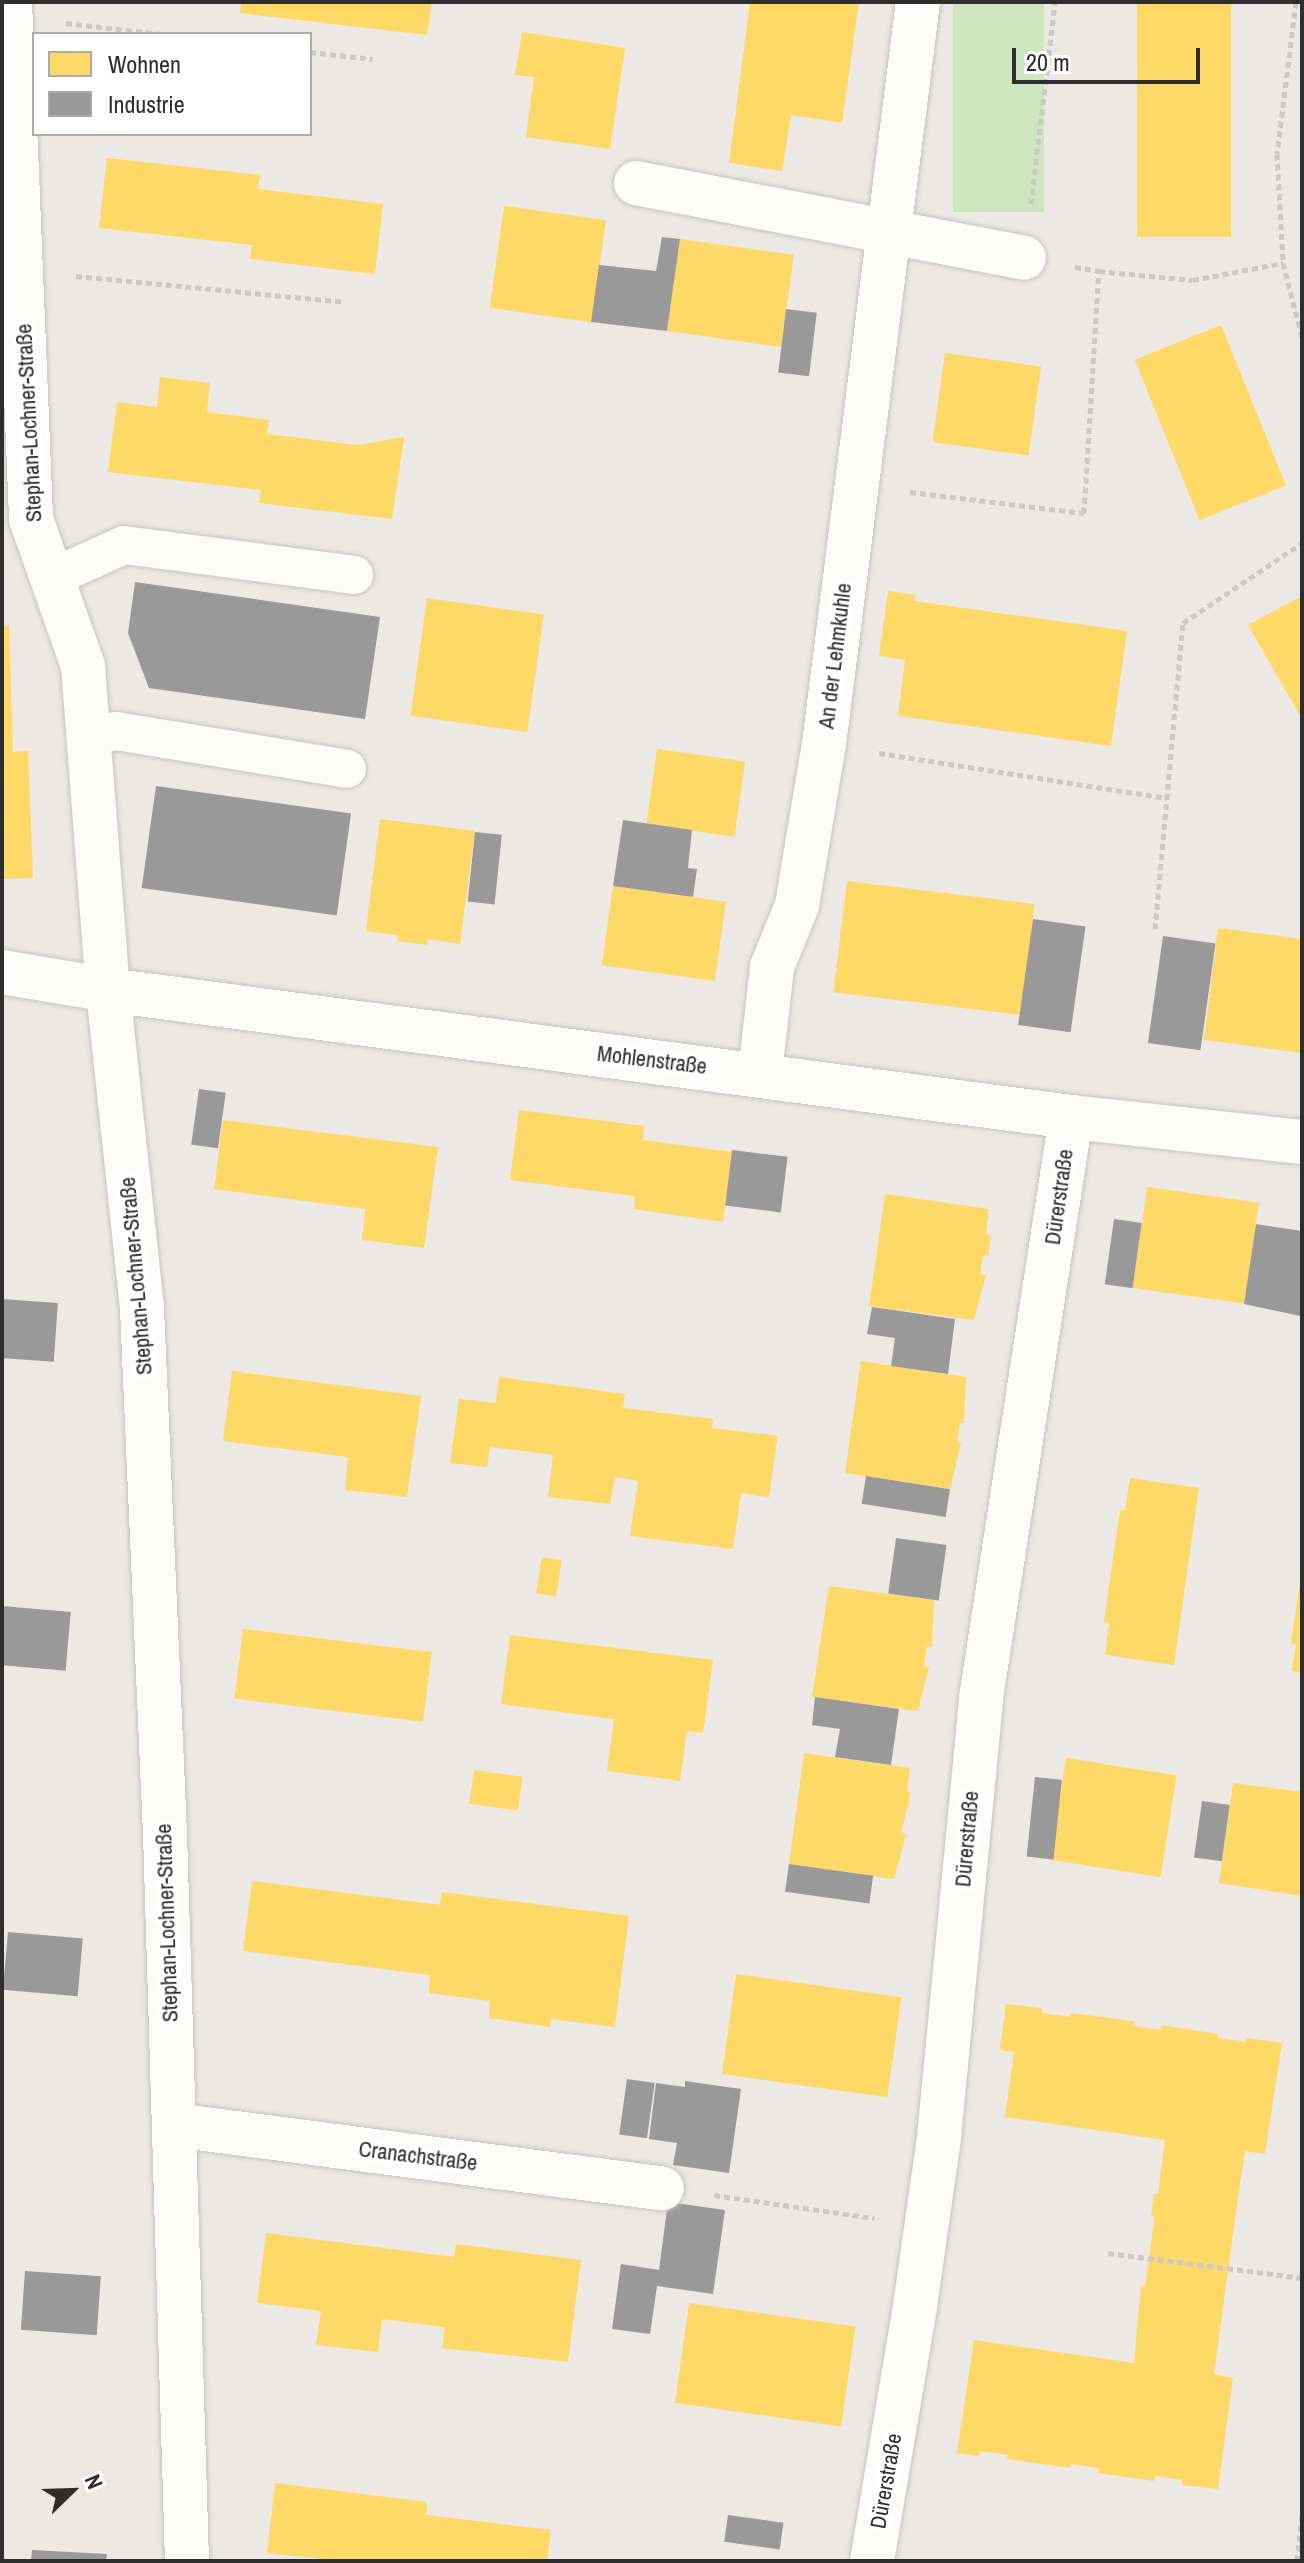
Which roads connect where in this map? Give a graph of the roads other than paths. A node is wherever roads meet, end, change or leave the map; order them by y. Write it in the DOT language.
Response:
graph roads {
  1 [pos="918,2"];
  2 [pos="10,9"];
  3 [pos="636,183"];
  4 [pos="890,233"];
  5 [pos="1024,258"];
  6 [pos="354,575"];
  7 [pos="51,578"];
  8 [pos="88,737"];
  9 [pos="347,769"];
  10 [pos="2,972"];
  11 [pos="108,990"];
  12 [pos="760,1073"];
  13 [pos="1071,1117"];
  14 [pos="1302,1142"];
  15 [pos="174,2125"];
  16 [pos="662,2188"];
  17 [pos="187,2561"];
  18 [pos="872,2561"];
  1 -- 4 [label="street, An der Lehmkuhle"];
  2 -- 7 [label="street, Stephan-Lochner-Straße"];
  3 -- 4 [label="street"];
  4 -- 5 [label="street"];
  4 -- 12 [label="street, An der Lehmkuhle"];
  6 -- 7 [label="lane"];
  7 -- 8 [label="street, Stephan-Lochner-Straße"];
  8 -- 9 [label="lane"];
  8 -- 11 [label="street, Stephan-Lochner-Straße"];
  10 -- 11 [label="street, Mohlenstraße"];
  11 -- 12 [label="street, Mohlenstraße"];
  11 -- 15 [label="street, Stephan-Lochner-Straße"];
  12 -- 13 [label="street, Mohlenstraße"];
  13 -- 14 [label="street, Mohlenstraße"];
  13 -- 18 [label="street, Dürerstraße"];
  15 -- 16 [label="street, Cranachstraße"];
  15 -- 17 [label="street, Stephan-Lochner-Straße"];
}
